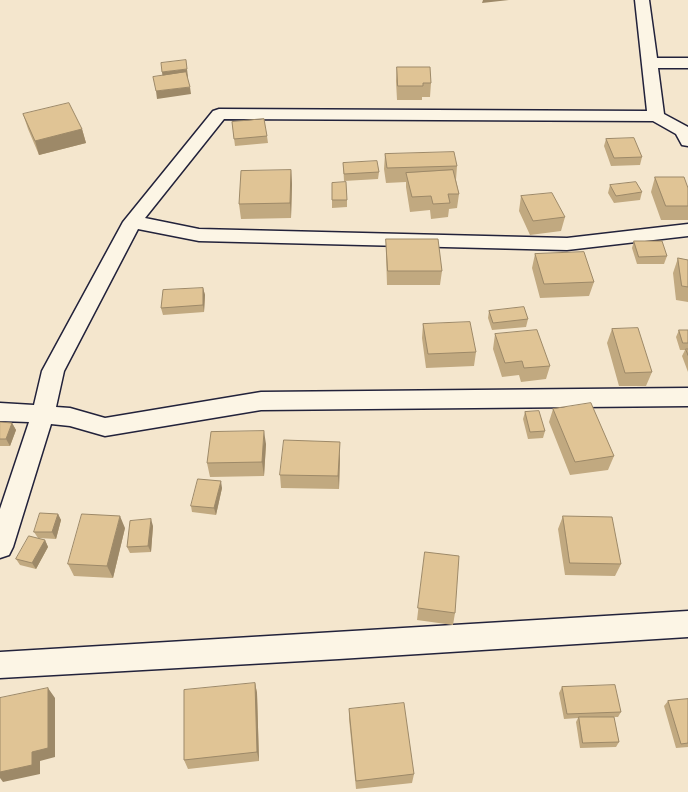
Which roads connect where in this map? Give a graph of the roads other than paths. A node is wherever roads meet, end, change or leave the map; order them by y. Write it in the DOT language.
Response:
graph roads {
  1 [pos="642,0"];
  2 [pos="650,63"];
  3 [pos="688,63"];
  4 [pos="656,116"];
  5 [pos="688,141"];
  6 [pos="132,222"];
  7 [pos="688,230"];
  8 [pos="688,397"];
  9 [pos="0,412"];
  10 [pos="43,414"];
  11 [pos="0,548"];
  12 [pos="688,624"];
  13 [pos="0,665"];
  1 -- 2 [label="street"];
  2 -- 3 [label="street"];
  2 -- 4 [label="street"];
  4 -- 5 [label="street"];
  4 -- 6 [label="street"];
  6 -- 7 [label="street"];
  6 -- 10 [label="street"];
  8 -- 10 [label="street"];
  9 -- 10 [label="street"];
  10 -- 11 [label="street"];
  12 -- 13 [label="street"];
}
